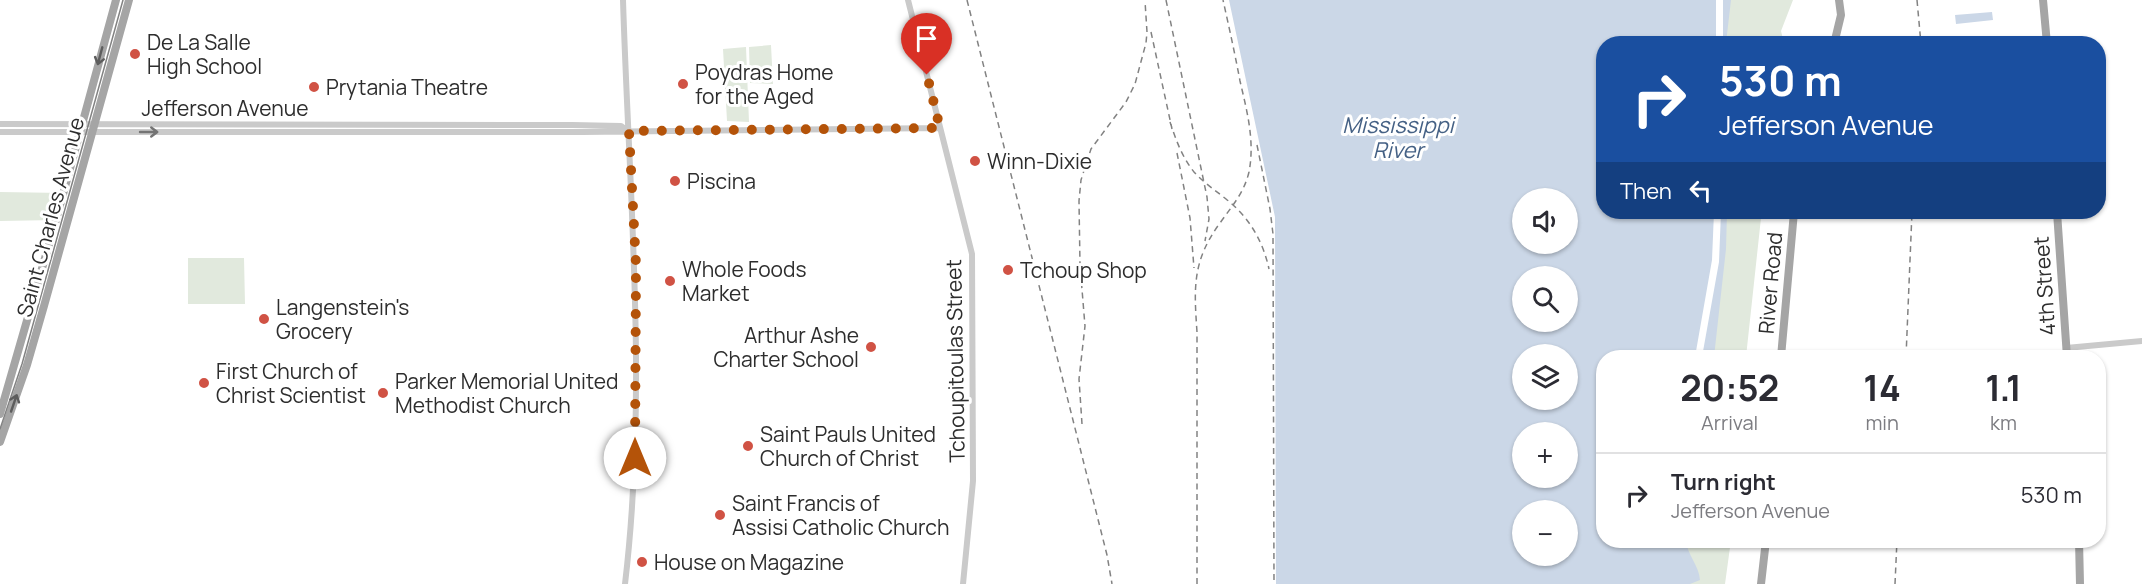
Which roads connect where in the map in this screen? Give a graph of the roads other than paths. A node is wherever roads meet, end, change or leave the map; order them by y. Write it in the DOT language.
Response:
graph roads {
  1 [pos="116,0"];
  2 [pos="129,0"];
  3 [pos="624,0"];
  4 [pos="908,0"];
  5 [pos="1839,0"];
  6 [pos="2043,0"];
  7 [pos="1836,36"];
  8 [pos="2046,36"];
  9 [pos="0,124"];
  10 [pos="81,128"];
  11 [pos="92,128"];
  12 [pos="940,128"];
  13 [pos="629,131"];
  14 [pos="0,132"];
  15 [pos="1793,219"];
  16 [pos="2058,219"];
  17 [pos="2142,341"];
  18 [pos="2067,348"];
  19 [pos="1782,350"];
  20 [pos="0,414"];
  21 [pos="0,442"];
  22 [pos="1765,548"];
  23 [pos="2079,548"];
  24 [pos="625,584"];
  25 [pos="963,584"];
  26 [pos="1761,584"];
  27 [pos="2080,584"];
  1 -- 10 [label="main road, Saint Charles Avenue, one-way"];
  2 -- 11 [label="main road, Saint Charles Avenue"];
  3 -- 13 [label="street"];
  4 -- 12 [label="street, Tchoupitoulas Street"];
  5 -- 7 [label="main road"];
  6 -- 8 [label="main road"];
  9 -- 10 [label="street, Jefferson Avenue"];
  10 -- 11 [label="street, Jefferson Avenue"];
  10 -- 14 [label="street, Jefferson Avenue"];
  10 -- 20 [label="main road, Saint Charles Avenue"];
  11 -- 13 [label="street, Jefferson Avenue"];
  21 -- 11 [label="main road, Saint Charles Avenue, one-way"];
  12 -- 13 [label="street, Jefferson Avenue"];
  12 -- 25 [label="street, Tchoupitoulas Street"];
  13 -- 24 [label="street"];
  15 -- 19 [label="main road, River Road"];
  16 -- 18 [label="main road, 4th Street"];
  17 -- 18 [label="street"];
  22 -- 26 [label="main road"];
  23 -- 27 [label="main road"];
}
